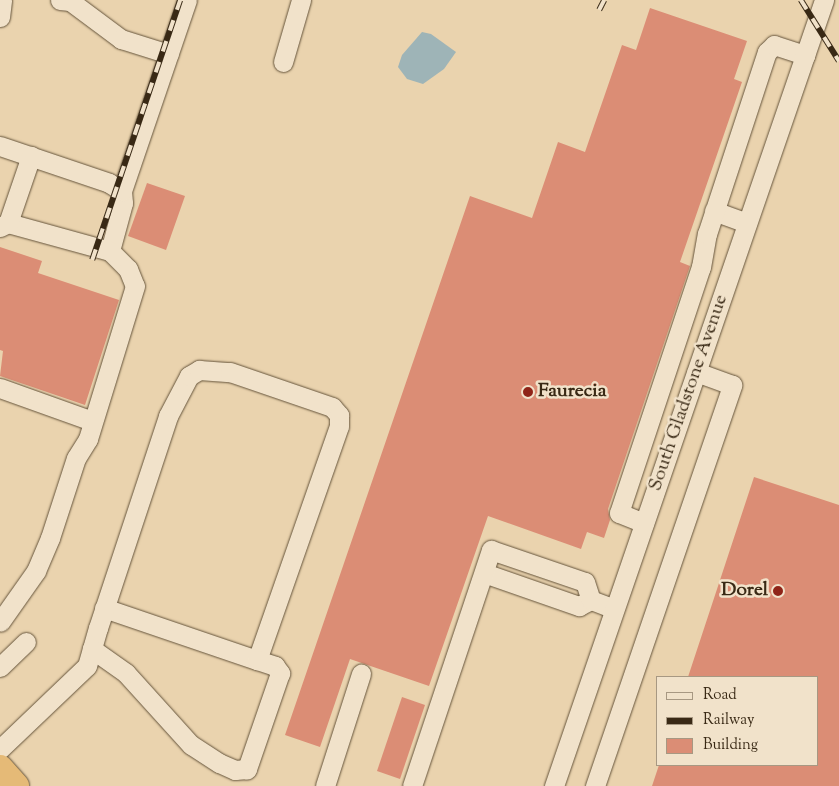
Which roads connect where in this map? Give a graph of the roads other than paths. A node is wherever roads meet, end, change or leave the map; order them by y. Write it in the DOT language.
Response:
graph roads {
  1 [pos="2,0"];
  2 [pos="67,0"];
  3 [pos="187,0"];
  4 [pos="301,0"];
  5 [pos="824,0"];
  6 [pos="0,17"];
  7 [pos="169,54"];
  8 [pos="805,55"];
  9 [pos="283,62"];
  10 [pos="0,145"];
  11 [pos="31,156"];
  12 [pos="122,191"];
  13 [pos="714,212"];
  14 [pos="747,223"];
  15 [pos="4,225"];
  16 [pos="110,251"];
  17 [pos="696,372"];
  18 [pos="0,388"];
  19 [pos="653,412"];
  20 [pos="92,421"];
  21 [pos="679,422"];
  22 [pos="644,523"];
  23 [pos="104,608"];
  24 [pos="614,609"];
  25 [pos="0,622"];
  26 [pos="26,642"];
  27 [pos="92,649"];
  28 [pos="257,660"];
  29 [pos="0,667"];
  30 [pos="361,674"];
  31 [pos="0,748"];
  32 [pos="0,768"];
  33 [pos="16,786"];
  34 [pos="325,786"];
  35 [pos="412,786"];
  36 [pos="554,786"];
  37 [pos="594,786"];
  1 -- 6 [label="street"];
  2 -- 7 [label="street"];
  3 -- 7 [label="street"];
  4 -- 9 [label="street"];
  5 -- 8 [label="street, South Gladstone Avenue"];
  7 -- 12 [label="street"];
  8 -- 13 [label="street"];
  8 -- 14 [label="street, South Gladstone Avenue"];
  10 -- 11 [label="street"];
  11 -- 12 [label="street"];
  11 -- 15 [label="street"];
  12 -- 16 [label="street"];
  13 -- 14 [label="street"];
  13 -- 19 [label="street"];
  14 -- 17 [label="street, South Gladstone Avenue"];
  15 -- 16 [label="street"];
  16 -- 20 [label="street"];
  17 -- 21 [label="street, South Gladstone Avenue"];
  17 -- 37 [label="street"];
  18 -- 20 [label="street"];
  19 -- 21 [label="street"];
  19 -- 22 [label="street"];
  20 -- 25 [label="street"];
  21 -- 22 [label="street, South Gladstone Avenue"];
  22 -- 24 [label="street, South Gladstone Avenue"];
  23 -- 27 [label="street"];
  23 -- 28 [label="street"];
  23 -- 28 [label="street"];
  24 -- 35 [label="street"];
  24 -- 36 [label="street, South Gladstone Avenue"];
  26 -- 29 [label="street"];
  27 -- 28 [label="street"];
  27 -- 31 [label="street"];
  30 -- 34 [label="street"];
  32 -- 33 [label="highway"];
}
